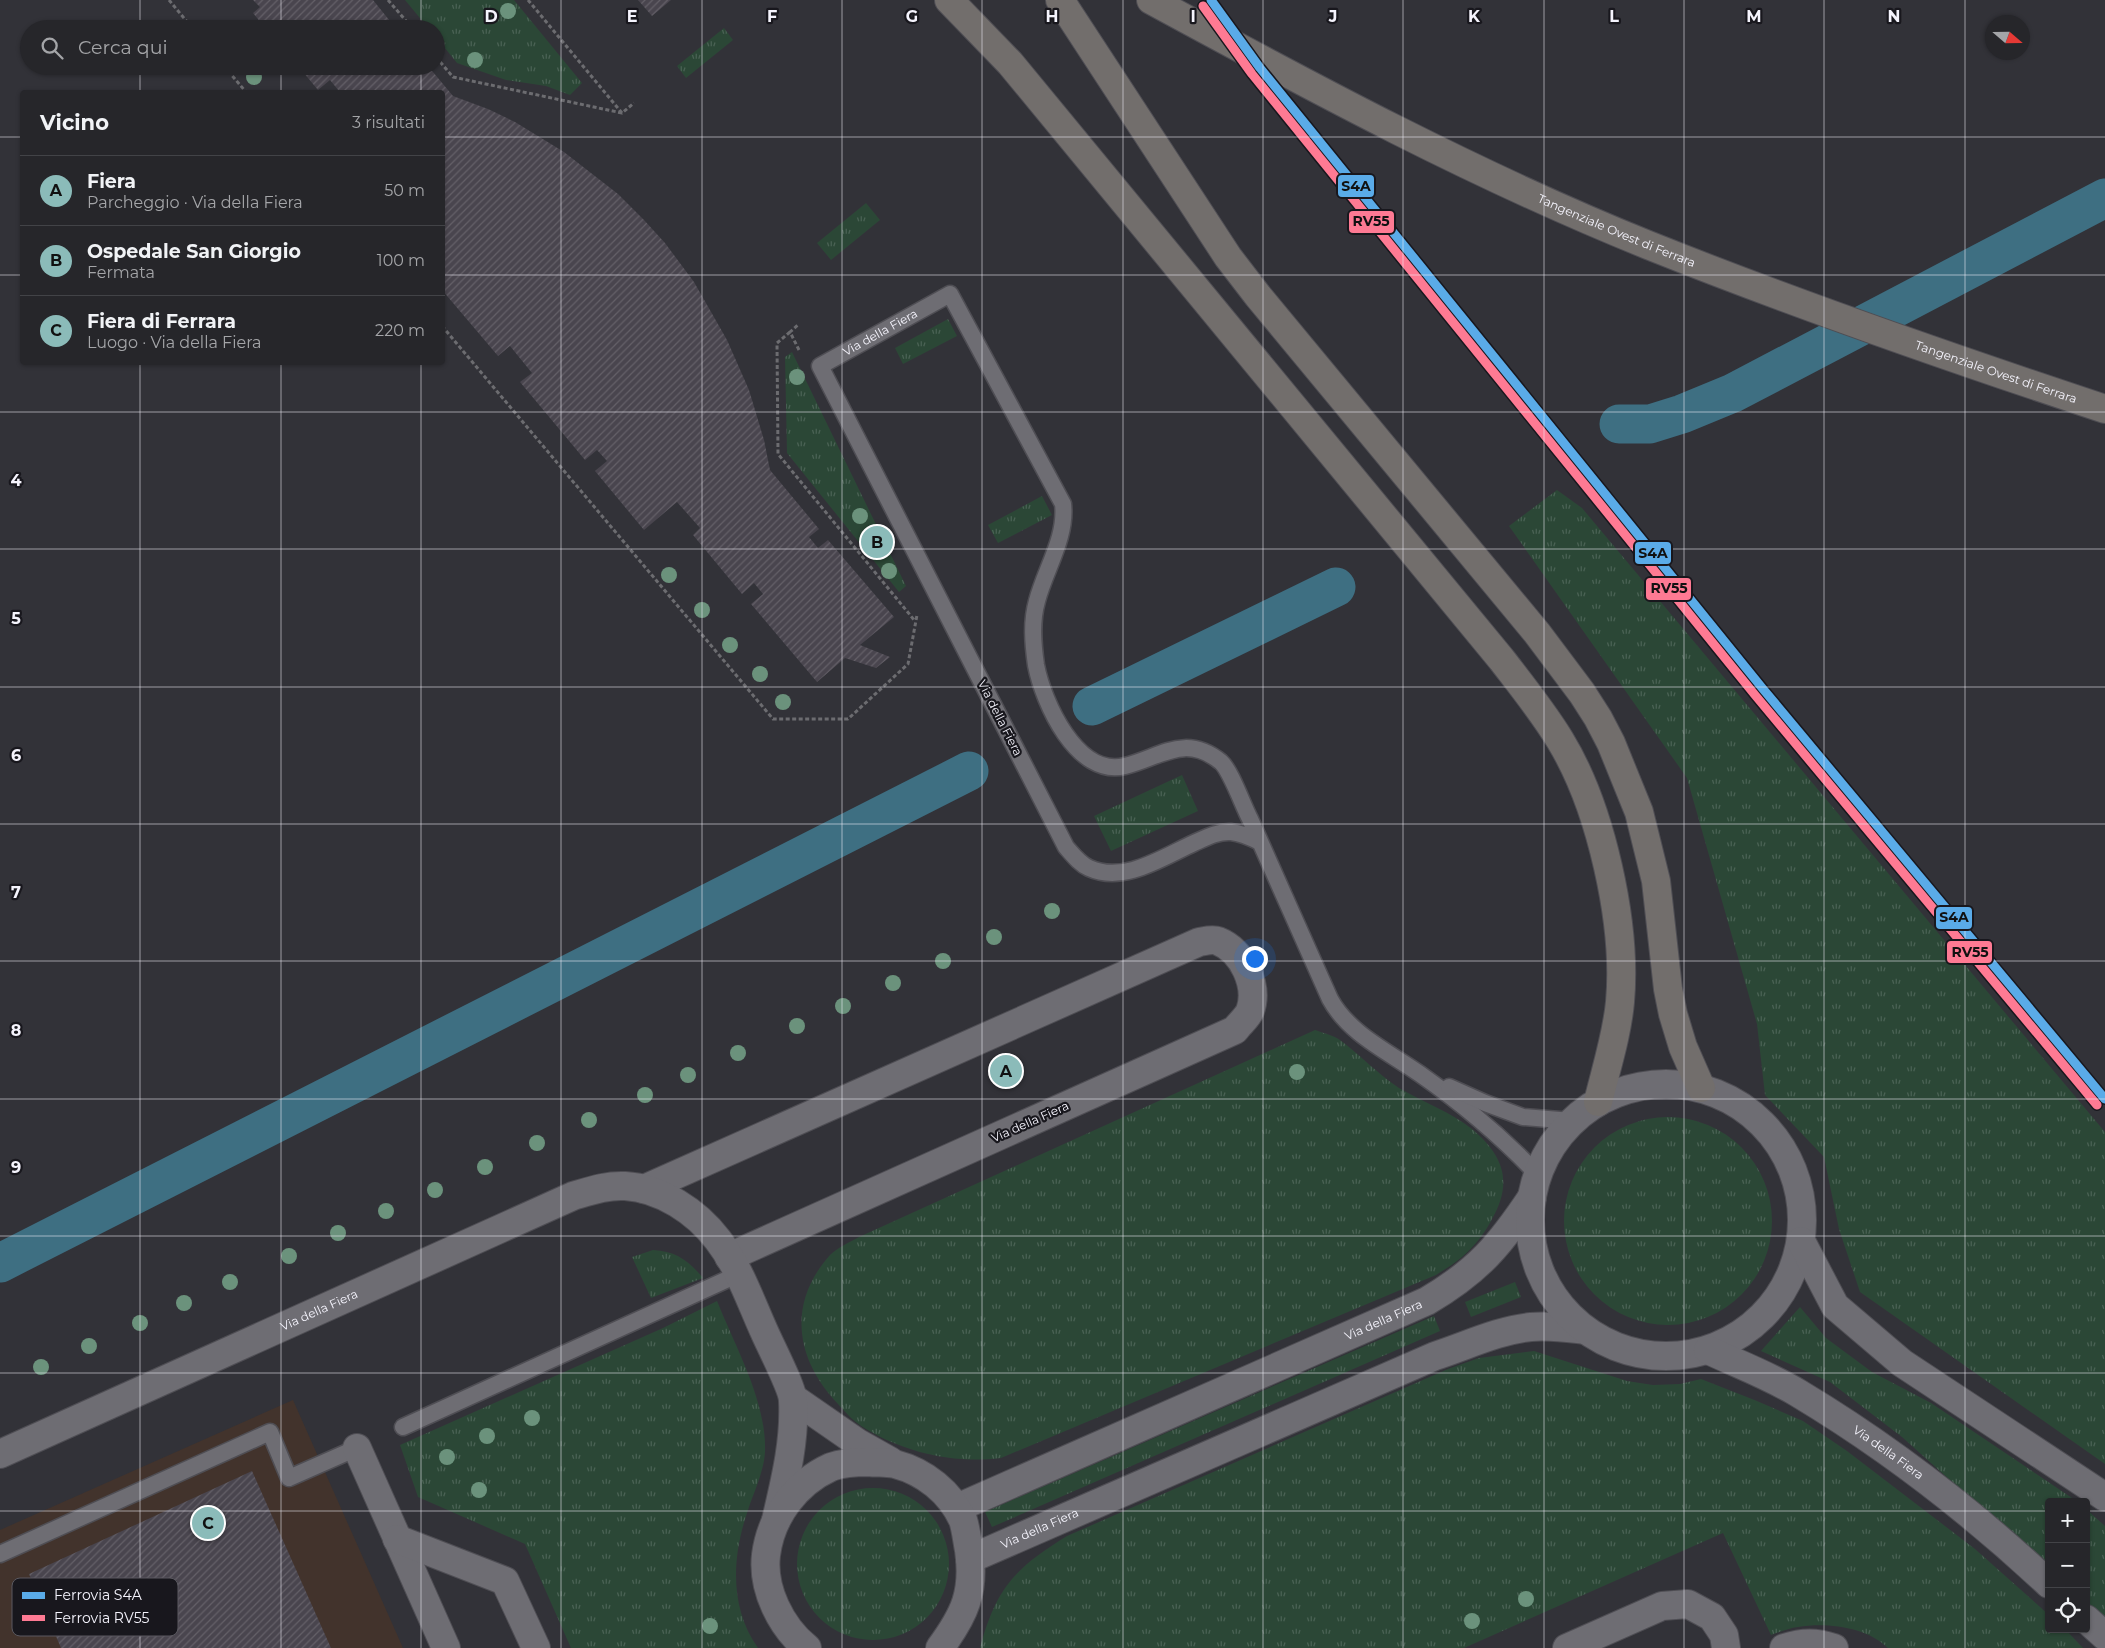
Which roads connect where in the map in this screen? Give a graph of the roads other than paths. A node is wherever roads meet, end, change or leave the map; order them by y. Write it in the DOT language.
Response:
graph roads {
  1 [pos="949,0"];
  2 [pos="1060,0"];
  3 [pos="1151,0"];
  4 [pos="2105,409"];
  5 [pos="1260,842"];
  6 [pos="1419,1073"];
  7 [pos="1701,1088"];
  8 [pos="1598,1102"];
  9 [pos="1572,1121"];
  10 [pos="1535,1186"];
  11 [pos="644,1189"];
  12 [pos="1801,1241"];
  13 [pos="734,1265"];
  14 [pos="1585,1330"];
  15 [pos="1708,1350"];
  16 [pos="793,1398"];
  17 [pos="403,1427"];
  18 [pos="357,1448"];
  19 [pos="0,1454"];
  20 [pos="894,1463"];
  21 [pos="2105,1497"];
  22 [pos="956,1508"];
  23 [pos="776,1520"];
  24 [pos="397,1539"];
  25 [pos="0,1554"];
  26 [pos="970,1559"];
  27 [pos="2045,1580"];
  28 [pos="2090,1623"];
  29 [pos="2105,1636"];
  30 [pos="949,1642"];
  31 [pos="446,1648"];
  32 [pos="536,1648"];
  33 [pos="807,1648"];
  34 [pos="1568,1648"];
  35 [pos="1726,1648"];
  36 [pos="1784,1648"];
  37 [pos="1834,1648"];
  1 -- 8 [label="highway"];
  2 -- 7 [label="highway"];
  3 -- 4 [label="highway, Tangenziale Ovest di Ferrara"];
  5 -- 5 [label="lane, Via della Fiera"];
  5 -- 6 [label="lane, Via della Fiera"];
  6 -- 9 [label="lane"];
  6 -- 10 [label="lane"];
  7 -- 8 [label="street, Via della Fiera"];
  7 -- 12 [label="street, Via della Fiera"];
  8 -- 9 [label="street, Via della Fiera"];
  9 -- 10 [label="street, Via della Fiera"];
  10 -- 14 [label="street, Via della Fiera"];
  10 -- 22 [label="street, Via della Fiera"];
  11 -- 13 [label="street, Via della Fiera"];
  11 -- 13 [label="street, Via della Fiera"];
  11 -- 19 [label="street, Via della Fiera"];
  12 -- 15 [label="street, Via della Fiera"];
  12 -- 21 [label="street, Via della Fiera"];
  13 -- 16 [label="street, Via della Fiera"];
  13 -- 17 [label="lane, Via della Fiera"];
  14 -- 15 [label="street, Via della Fiera"];
  14 -- 26 [label="street, Via della Fiera"];
  15 -- 27 [label="street, Via della Fiera"];
  16 -- 20 [label="street, Via della Fiera"];
  16 -- 23 [label="street, Via della Fiera"];
  18 -- 24 [label="street"];
  18 -- 25 [label="lane"];
  20 -- 22 [label="street, Via della Fiera"];
  20 -- 23 [label="street, Via della Fiera"];
  22 -- 26 [label="street, Via della Fiera"];
  23 -- 33 [label="street, Via della Fiera"];
  24 -- 31 [label="street"];
  24 -- 32 [label="street"];
  26 -- 30 [label="street, Via della Fiera"];
  28 -- 29 [label="street"];
  34 -- 35 [label="street"];
  36 -- 37 [label="street"];
}
